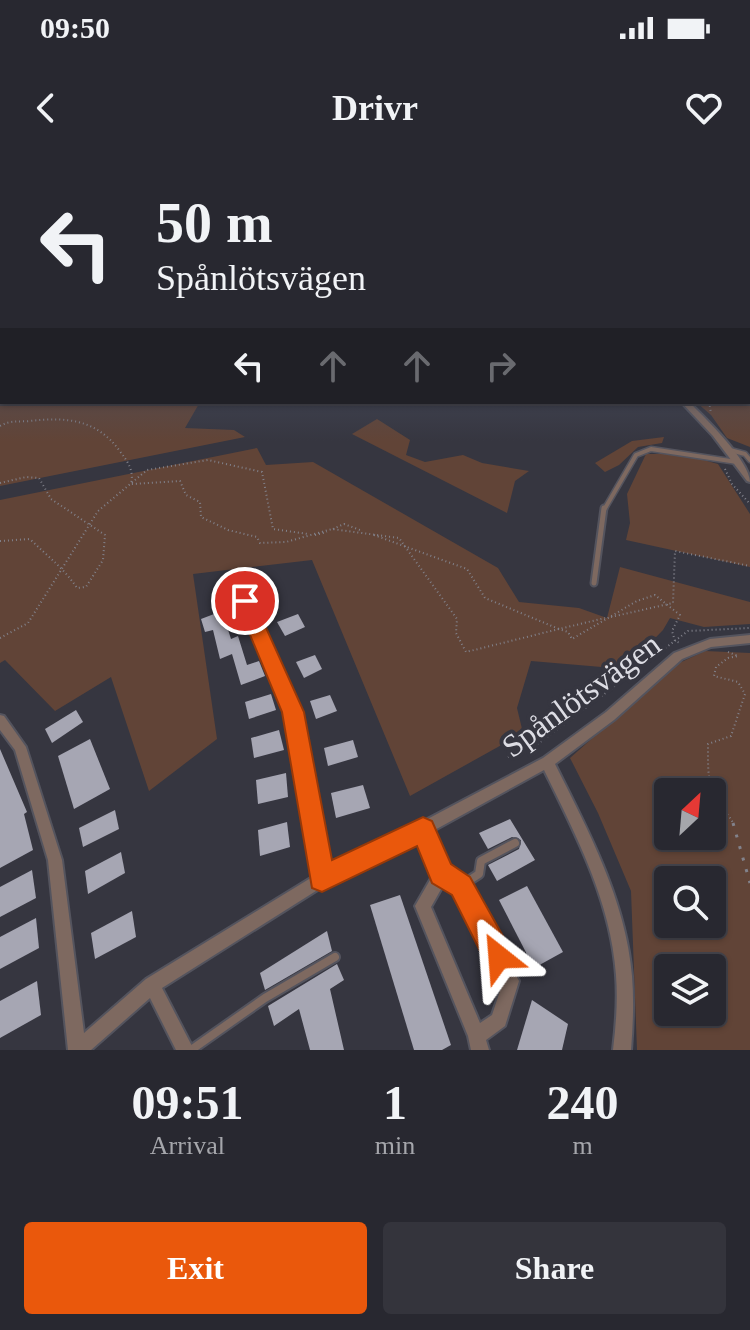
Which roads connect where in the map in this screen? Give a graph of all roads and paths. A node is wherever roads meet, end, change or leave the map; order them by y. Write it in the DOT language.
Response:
graph roads {
  1 [pos="687,404"];
  2 [pos="0,426"];
  3 [pos="729,450"];
  4 [pos="750,460"];
  5 [pos="738,462"];
  6 [pos="750,479"];
  7 [pos="0,483"];
  8 [pos="131,484"];
  9 [pos="91,522"];
  10 [pos="332,529"];
  11 [pos="366,532"];
  12 [pos="313,534"];
  13 [pos="0,541"];
  14 [pos="405,547"];
  15 [pos="63,566"];
  16 [pos="750,566"];
  17 [pos="594,583"];
  18 [pos="245,601"];
  19 [pos="667,605"];
  20 [pos="607,618"];
  21 [pos="750,628"];
  22 [pos="559,629"];
  23 [pos="0,638"];
  24 [pos="750,639"];
  25 [pos="675,641"];
  26 [pos="692,650"];
  27 [pos="718,652"];
  28 [pos="0,720"];
  29 [pos="508,757"];
  30 [pos="547,762"];
  31 [pos="423,829"];
  32 [pos="515,843"];
  33 [pos="442,874"];
  34 [pos="322,879"];
  35 [pos="750,883"];
  36 [pos="461,886"];
  37 [pos="335,957"];
  38 [pos="152,985"];
  39 [pos="478,1043"];
  40 [pos="77,1050"];
  41 [pos="185,1050"];
  42 [pos="191,1050"];
  43 [pos="622,1050"];
  1 -- 3 [label="street"];
  2 -- 8 [label="path"];
  3 -- 4 [label="lane"];
  3 -- 5 [label="street"];
  5 -- 6 [label="street"];
  5 -- 17 [label="lane"];
  7 -- 9 [label="path"];
  8 -- 9 [label="path"];
  8 -- 12 [label="path"];
  8 -- 12 [label="path"];
  9 -- 15 [label="path"];
  9 -- 15 [label="path"];
  10 -- 11 [label="path"];
  10 -- 11 [label="path"];
  10 -- 12 [label="path"];
  11 -- 14 [label="path"];
  13 -- 15 [label="path"];
  14 -- 22 [label="path"];
  14 -- 22 [label="path"];
  15 -- 23 [label="path"];
  16 -- 19 [label="path"];
  18 -- 34 [label="street"];
  19 -- 20 [label="path"];
  19 -- 20 [label="path"];
  19 -- 25 [label="path"];
  20 -- 22 [label="path"];
  20 -- 22 [label="path"];
  21 -- 25 [label="path"];
  24 -- 26 [label="street, Spånlötsvägen"];
  25 -- 26 [label="path"];
  25 -- 29 [label="path"];
  26 -- 30 [label="street, Spånlötsvägen"];
  27 -- 35 [label="path"];
  28 -- 40 [label="street, Spånlötsvägen"];
  30 -- 31 [label="street, Spånlötsvägen"];
  30 -- 43 [label="street"];
  31 -- 33 [label="street"];
  31 -- 34 [label="street, Spånlötsvägen"];
  32 -- 36 [label="lane"];
  33 -- 36 [label="street"];
  33 -- 39 [label="street"];
  34 -- 38 [label="street, Spånlötsvägen"];
  36 -- 39 [label="street"];
  37 -- 42 [label="lane"];
  38 -- 40 [label="street, Spånlötsvägen"];
  38 -- 41 [label="street"];
}
